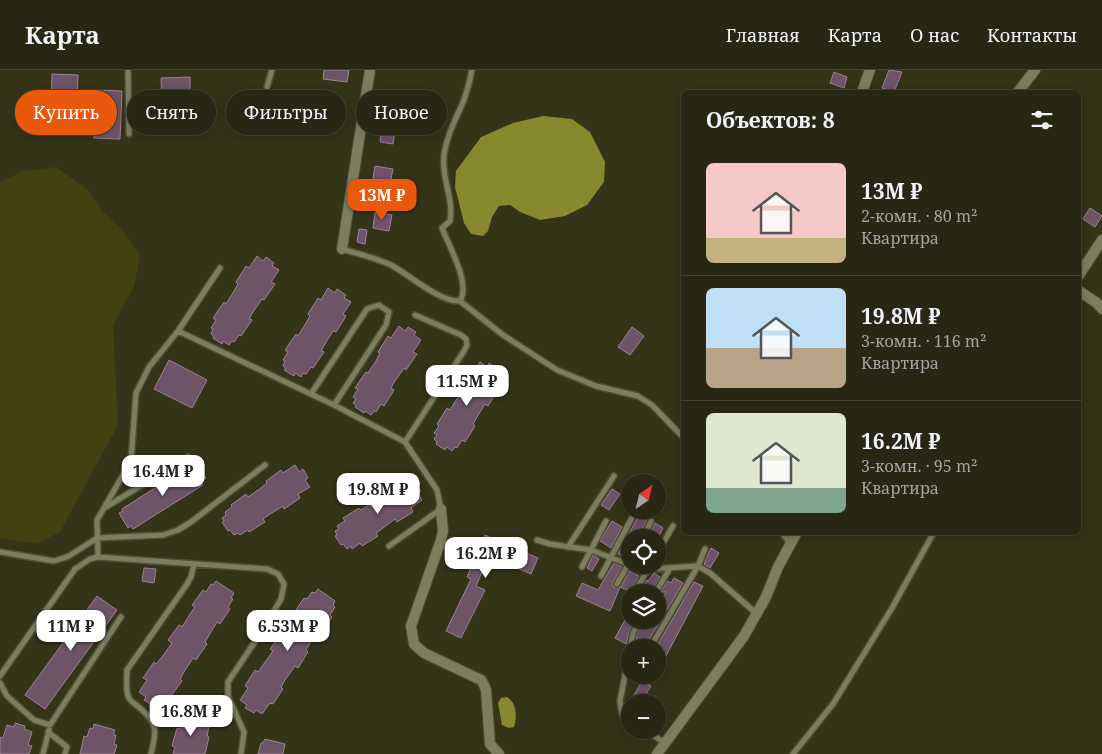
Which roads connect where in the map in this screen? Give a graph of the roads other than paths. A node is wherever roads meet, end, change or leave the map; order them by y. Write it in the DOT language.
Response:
graph roads {
  1 [pos="128,70"];
  2 [pos="272,70"];
  3 [pos="370,70"];
  4 [pos="472,70"];
  5 [pos="870,70"];
  6 [pos="1035,70"];
  7 [pos="267,88"];
  8 [pos="128,90"];
  9 [pos="863,90"];
  10 [pos="1020,90"];
  11 [pos="1102,240"];
  12 [pos="342,249"];
  13 [pos="220,268"];
  14 [pos="1081,272"];
  15 [pos="1081,292"];
  16 [pos="460,301"];
  17 [pos="1102,307"];
  18 [pos="415,315"];
  19 [pos="178,331"];
  20 [pos="311,394"];
  21 [pos="334,405"];
  22 [pos="681,435"];
  23 [pos="405,442"];
  24 [pos="188,457"];
  25 [pos="131,461"];
  26 [pos="265,465"];
  27 [pos="156,476"];
  28 [pos="614,476"];
  29 [pos="106,507"];
  30 [pos="441,510"];
  31 [pos="631,519"];
  32 [pos="606,521"];
  33 [pos="652,521"];
  34 [pos="672,526"];
  35 [pos="647,529"];
  36 [pos="784,535"];
  37 [pos="795,535"];
  38 [pos="932,535"];
  39 [pos="666,537"];
  40 [pos="98,538"];
  41 [pos="538,540"];
  42 [pos="790,544"];
  43 [pos="389,546"];
  44 [pos="568,547"];
  45 [pos="591,550"];
  46 [pos="705,550"];
  47 [pos="0,552"];
  48 [pos="98,557"];
  49 [pos="610,558"];
  50 [pos="621,561"];
  51 [pos="194,564"];
  52 [pos="698,566"];
  53 [pos="582,567"];
  54 [pos="666,568"];
  55 [pos="670,568"];
  56 [pos="624,574"];
  57 [pos="601,576"];
  58 [pos="617,584"];
  59 [pos="661,584"];
  60 [pos="757,614"];
  61 [pos="121,617"];
  62 [pos="655,639"];
  63 [pos="0,676"];
  64 [pos="0,683"];
  65 [pos="624,684"];
  66 [pos="622,694"];
  67 [pos="50,725"];
  68 [pos="48,732"];
  69 [pos="660,739"];
  70 [pos="666,743"];
  71 [pos="43,754"];
  72 [pos="66,754"];
  73 [pos="151,754"];
  74 [pos="241,754"];
  75 [pos="499,754"];
  76 [pos="657,754"];
  77 [pos="793,754"];
  1 -- 8 [label="lane"];
  2 -- 7 [label="lane"];
  3 -- 12 [label="street"];
  4 -- 16 [label="lane"];
  5 -- 9 [label="street"];
  6 -- 10 [label="street"];
  11 -- 14 [label="street"];
  12 -- 16 [label="lane"];
  13 -- 19 [label="lane"];
  15 -- 17 [label="street"];
  16 -- 22 [label="lane"];
  18 -- 23 [label="lane"];
  19 -- 20 [label="lane"];
  19 -- 25 [label="lane"];
  20 -- 21 [label="lane"];
  20 -- 21 [label="lane"];
  21 -- 23 [label="lane"];
  23 -- 30 [label="lane"];
  24 -- 27 [label="lane"];
  25 -- 27 [label="lane"];
  25 -- 29 [label="lane"];
  26 -- 40 [label="lane"];
  27 -- 29 [label="lane"];
  28 -- 44 [label="lane"];
  29 -- 40 [label="lane"];
  30 -- 43 [label="lane"];
  30 -- 75 [label="street"];
  31 -- 49 [label="lane"];
  32 -- 45 [label="lane"];
  33 -- 35 [label="lane"];
  34 -- 39 [label="lane"];
  36 -- 42 [label="lane"];
  37 -- 42 [label="street"];
  38 -- 77 [label="lane"];
  40 -- 47 [label="lane"];
  40 -- 48 [label="lane"];
  41 -- 44 [label="lane"];
  42 -- 60 [label="street"];
  44 -- 45 [label="lane"];
  45 -- 49 [label="lane"];
  45 -- 53 [label="lane"];
  46 -- 52 [label="lane"];
  48 -- 51 [label="lane"];
  48 -- 63 [label="lane"];
  49 -- 50 [label="lane"];
  49 -- 57 [label="lane"];
  51 -- 73 [label="lane"];
  51 -- 74 [label="lane"];
  52 -- 55 [label="lane"];
  52 -- 60 [label="lane"];
  52 -- 62 [label="lane"];
  54 -- 55 [label="lane"];
  55 -- 59 [label="lane"];
  56 -- 58 [label="lane"];
  60 -- 70 [label="street"];
  61 -- 67 [label="lane"];
  64 -- 67 [label="lane"];
  65 -- 66 [label="lane"];
  67 -- 68 [label="lane"];
  68 -- 71 [label="lane"];
  68 -- 72 [label="lane"];
  69 -- 70 [label="lane"];
  70 -- 76 [label="street"];
}
